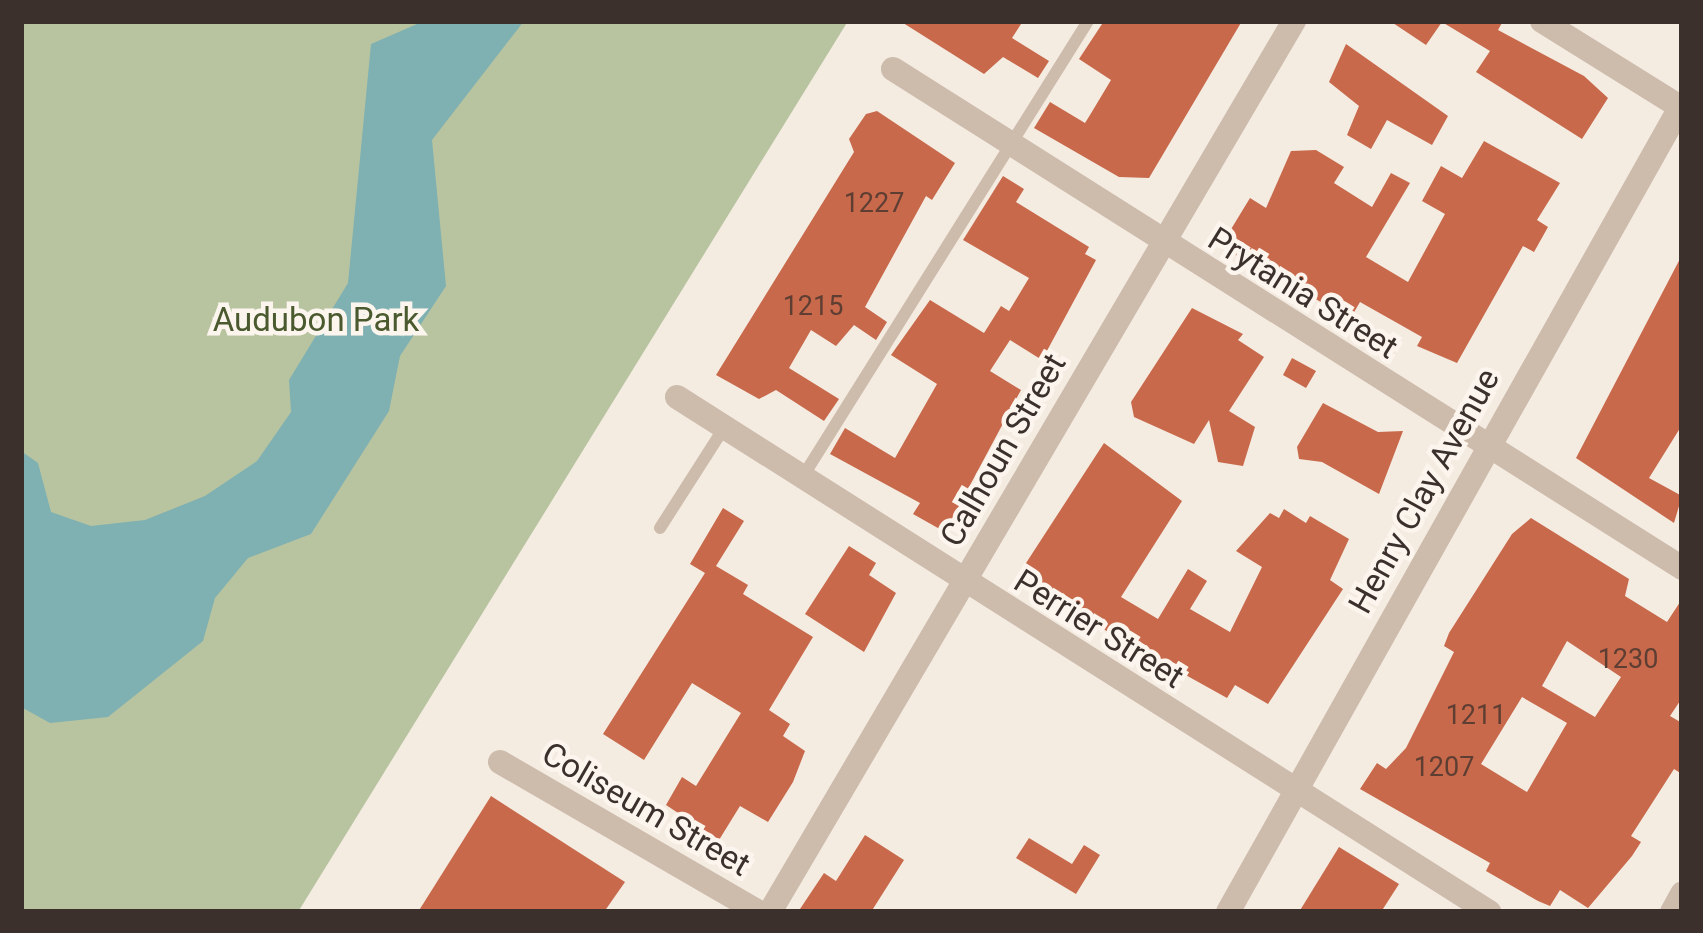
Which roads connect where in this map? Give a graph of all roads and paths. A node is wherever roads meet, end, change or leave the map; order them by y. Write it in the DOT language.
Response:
graph roads {
  1 [pos="1088,21"];
  2 [pos="1294,21"];
  3 [pos="1542,21"];
  4 [pos="893,69"];
  5 [pos="1682,107"];
  6 [pos="1006,146"];
  7 [pos="1162,245"];
  8 [pos="677,397"];
  9 [pos="724,428"];
  10 [pos="1486,446"];
  11 [pos="802,478"];
  12 [pos="660,528"];
  13 [pos="1682,568"];
  14 [pos="963,584"];
  15 [pos="500,762"];
  16 [pos="1294,791"];
  17 [pos="1682,894"];
  18 [pos="759,912"];
  19 [pos="770,912"];
  20 [pos="1228,912"];
  21 [pos="1489,912"];
  22 [pos="1672,912"];
  1 -- 6 [label="lane"];
  2 -- 7 [label="street, Calhoun Street"];
  3 -- 5 [label="street"];
  4 -- 6 [label="street, Prytania Street"];
  5 -- 10 [label="street, Henry Clay Avenue"];
  6 -- 7 [label="street, Prytania Street"];
  6 -- 11 [label="lane"];
  7 -- 10 [label="street, Prytania Street"];
  7 -- 14 [label="street, Calhoun Street"];
  8 -- 9 [label="street, Perrier Street"];
  9 -- 11 [label="street, Perrier Street"];
  9 -- 12 [label="lane"];
  10 -- 13 [label="street, Prytania Street"];
  10 -- 16 [label="street, Henry Clay Avenue"];
  11 -- 14 [label="street, Perrier Street"];
  14 -- 16 [label="street, Perrier Street"];
  14 -- 19 [label="street, Calhoun Street"];
  15 -- 18 [label="street, Coliseum Street"];
  16 -- 20 [label="street, Henry Clay Avenue"];
  16 -- 21 [label="street, Perrier Street"];
  17 -- 22 [label="street"];
}
